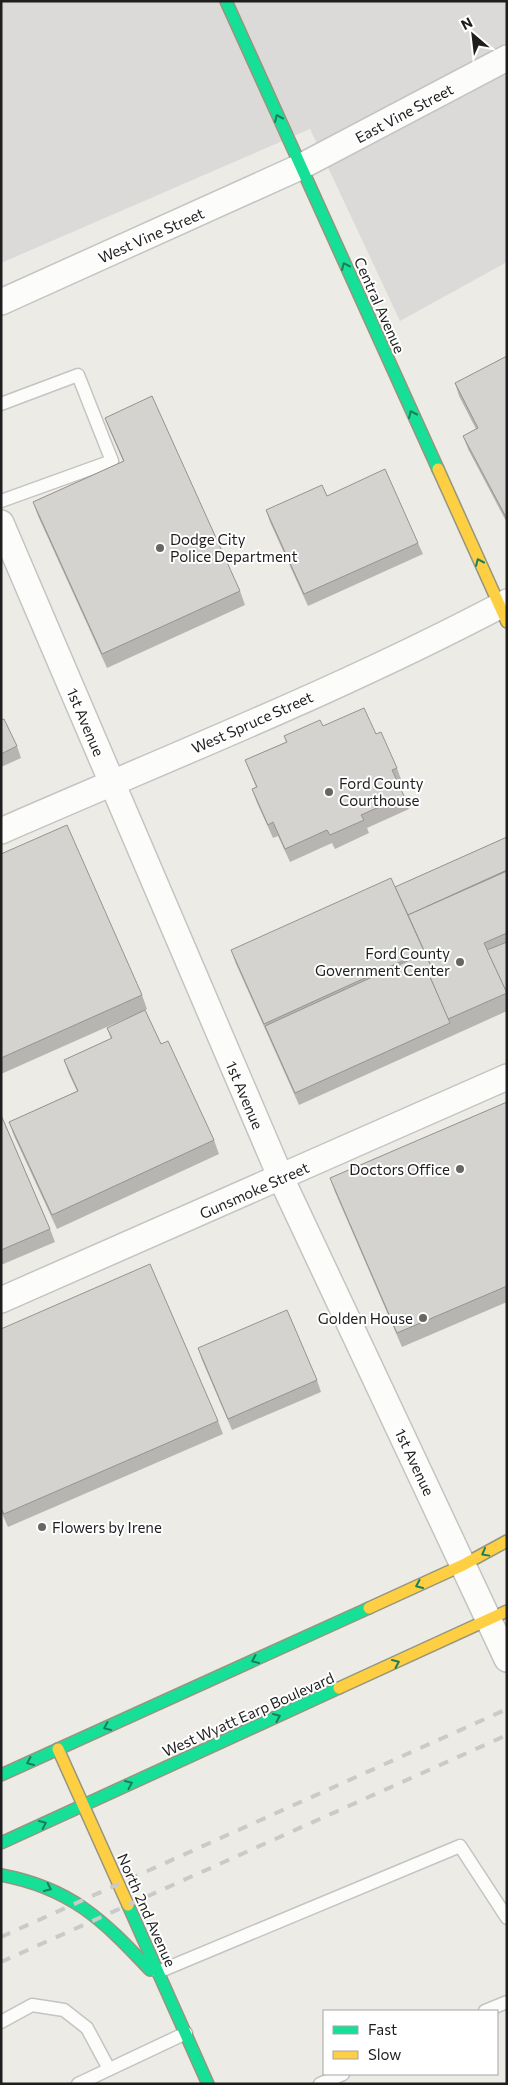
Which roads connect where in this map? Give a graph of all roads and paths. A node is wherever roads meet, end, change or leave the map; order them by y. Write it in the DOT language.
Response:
graph roads {
  1 [pos="226,1"];
  2 [pos="507,58"];
  3 [pos="300,167"];
  4 [pos="1,302"];
  5 [pos="1,404"];
  6 [pos="1,501"];
  7 [pos="1,523"];
  8 [pos="504,610"];
  9 [pos="111,783"];
  10 [pos="1,831"];
  11 [pos="507,1078"];
  12 [pos="281,1178"];
  13 [pos="1,1300"];
  14 [pos="507,1541"];
  15 [pos="463,1565"];
  16 [pos="498,1616"];
  17 [pos="507,1658"];
  18 [pos="58,1749"];
  19 [pos="1,1775"];
  20 [pos="84,1804"];
  21 [pos="1,1843"];
  22 [pos="1,1875"];
  23 [pos="507,1918"];
  24 [pos="158,1972"];
  25 [pos="164,1986"];
  26 [pos="507,2002"];
  27 [pos="487,2010"];
  28 [pos="1,2022"];
  29 [pos="186,2033"];
  30 [pos="109,2069"];
  31 [pos="341,2075"];
  32 [pos="78,2084"];
  33 [pos="208,2084"];
  34 [pos="320,2084"];
  3 -- 1 [label="main road, Central Avenue, one-way"];
  2 -- 3 [label="street, East Vine Street"];
  3 -- 4 [label="street, West Vine Street"];
  8 -- 3 [label="main road, Central Avenue, one-way"];
  5 -- 6 [label="lane"];
  7 -- 9 [label="street, 1st Avenue"];
  8 -- 9 [label="street, West Spruce Street"];
  9 -- 10 [label="street, West Spruce Street"];
  9 -- 12 [label="street, 1st Avenue"];
  11 -- 12 [label="street, Gunsmoke Street"];
  12 -- 13 [label="street, Gunsmoke Street"];
  12 -- 15 [label="street, 1st Avenue"];
  14 -- 15 [label="main road, one-way"];
  15 -- 16 [label="street, 1st Avenue"];
  15 -- 18 [label="main road, one-way"];
  16 -- 17 [label="street, 1st Avenue"];
  20 -- 16 [label="main road, West Wyatt Earp Boulevard, one-way"];
  18 -- 19 [label="main road, one-way"];
  18 -- 20 [label="main road, North 2nd Avenue"];
  21 -- 20 [label="main road, West Wyatt Earp Boulevard, one-way"];
  20 -- 24 [label="main road, North 2nd Avenue"];
  22 -- 25 [label="main road, one-way"];
  23 -- 24 [label="lane"];
  24 -- 25 [label="main road, North 2nd Avenue"];
  25 -- 29 [label="main road, North 2nd Avenue"];
  26 -- 27 [label="lane"];
  28 -- 30 [label="lane"];
  29 -- 30 [label="lane"];
  29 -- 33 [label="main road, North 2nd Avenue"];
  30 -- 32 [label="lane"];
  31 -- 34 [label="lane"];
}
